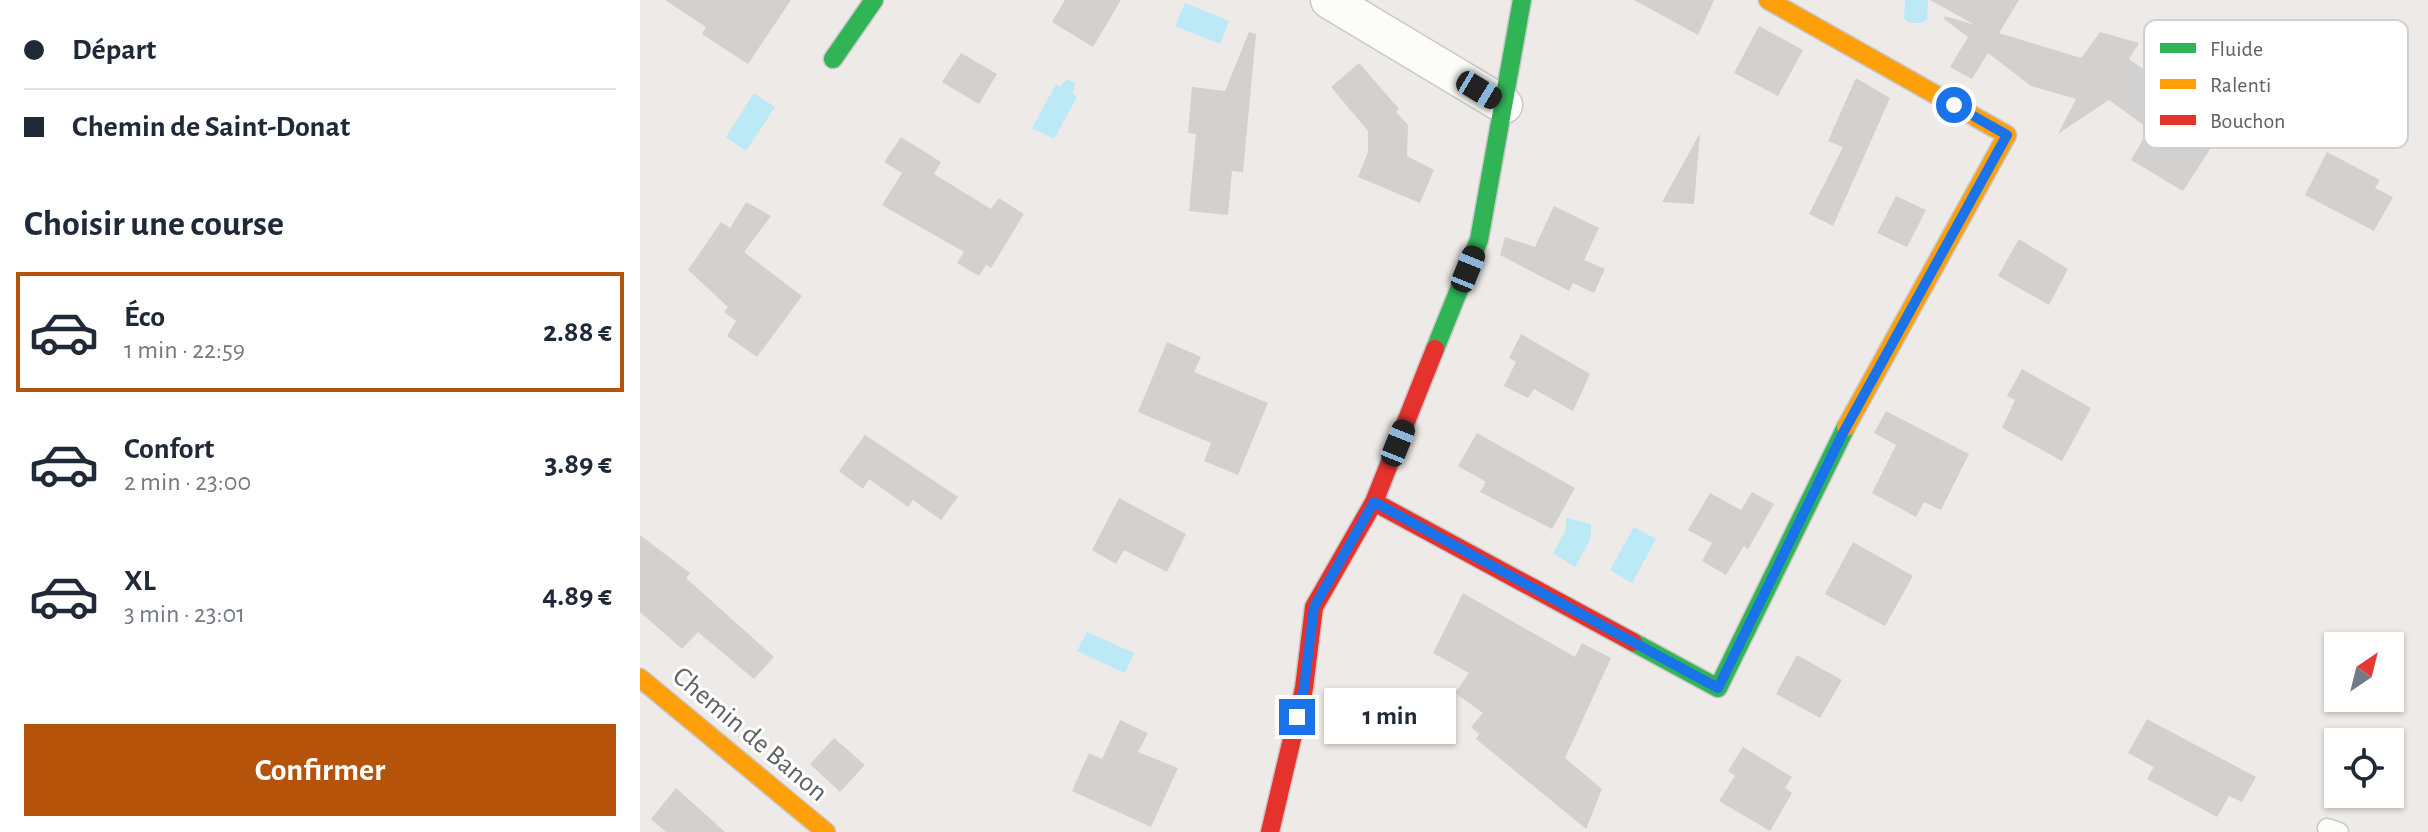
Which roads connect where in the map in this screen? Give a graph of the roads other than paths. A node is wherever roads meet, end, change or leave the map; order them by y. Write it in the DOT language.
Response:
graph roads {
  1 [pos="874,0"];
  2 [pos="1329,0"];
  3 [pos="1522,0"];
  4 [pos="1768,0"];
  5 [pos="833,59"];
  6 [pos="1504,105"];
  7 [pos="1374,502"];
  8 [pos="640,678"];
  9 [pos="826,832"];
  10 [pos="1270,832"];
  1 -- 5 [label="street"];
  2 -- 6 [label="street"];
  3 -- 6 [label="street"];
  4 -- 7 [label="street"];
  6 -- 7 [label="street"];
  7 -- 10 [label="street"];
  8 -- 9 [label="street, Chemin de Banon"];
}
